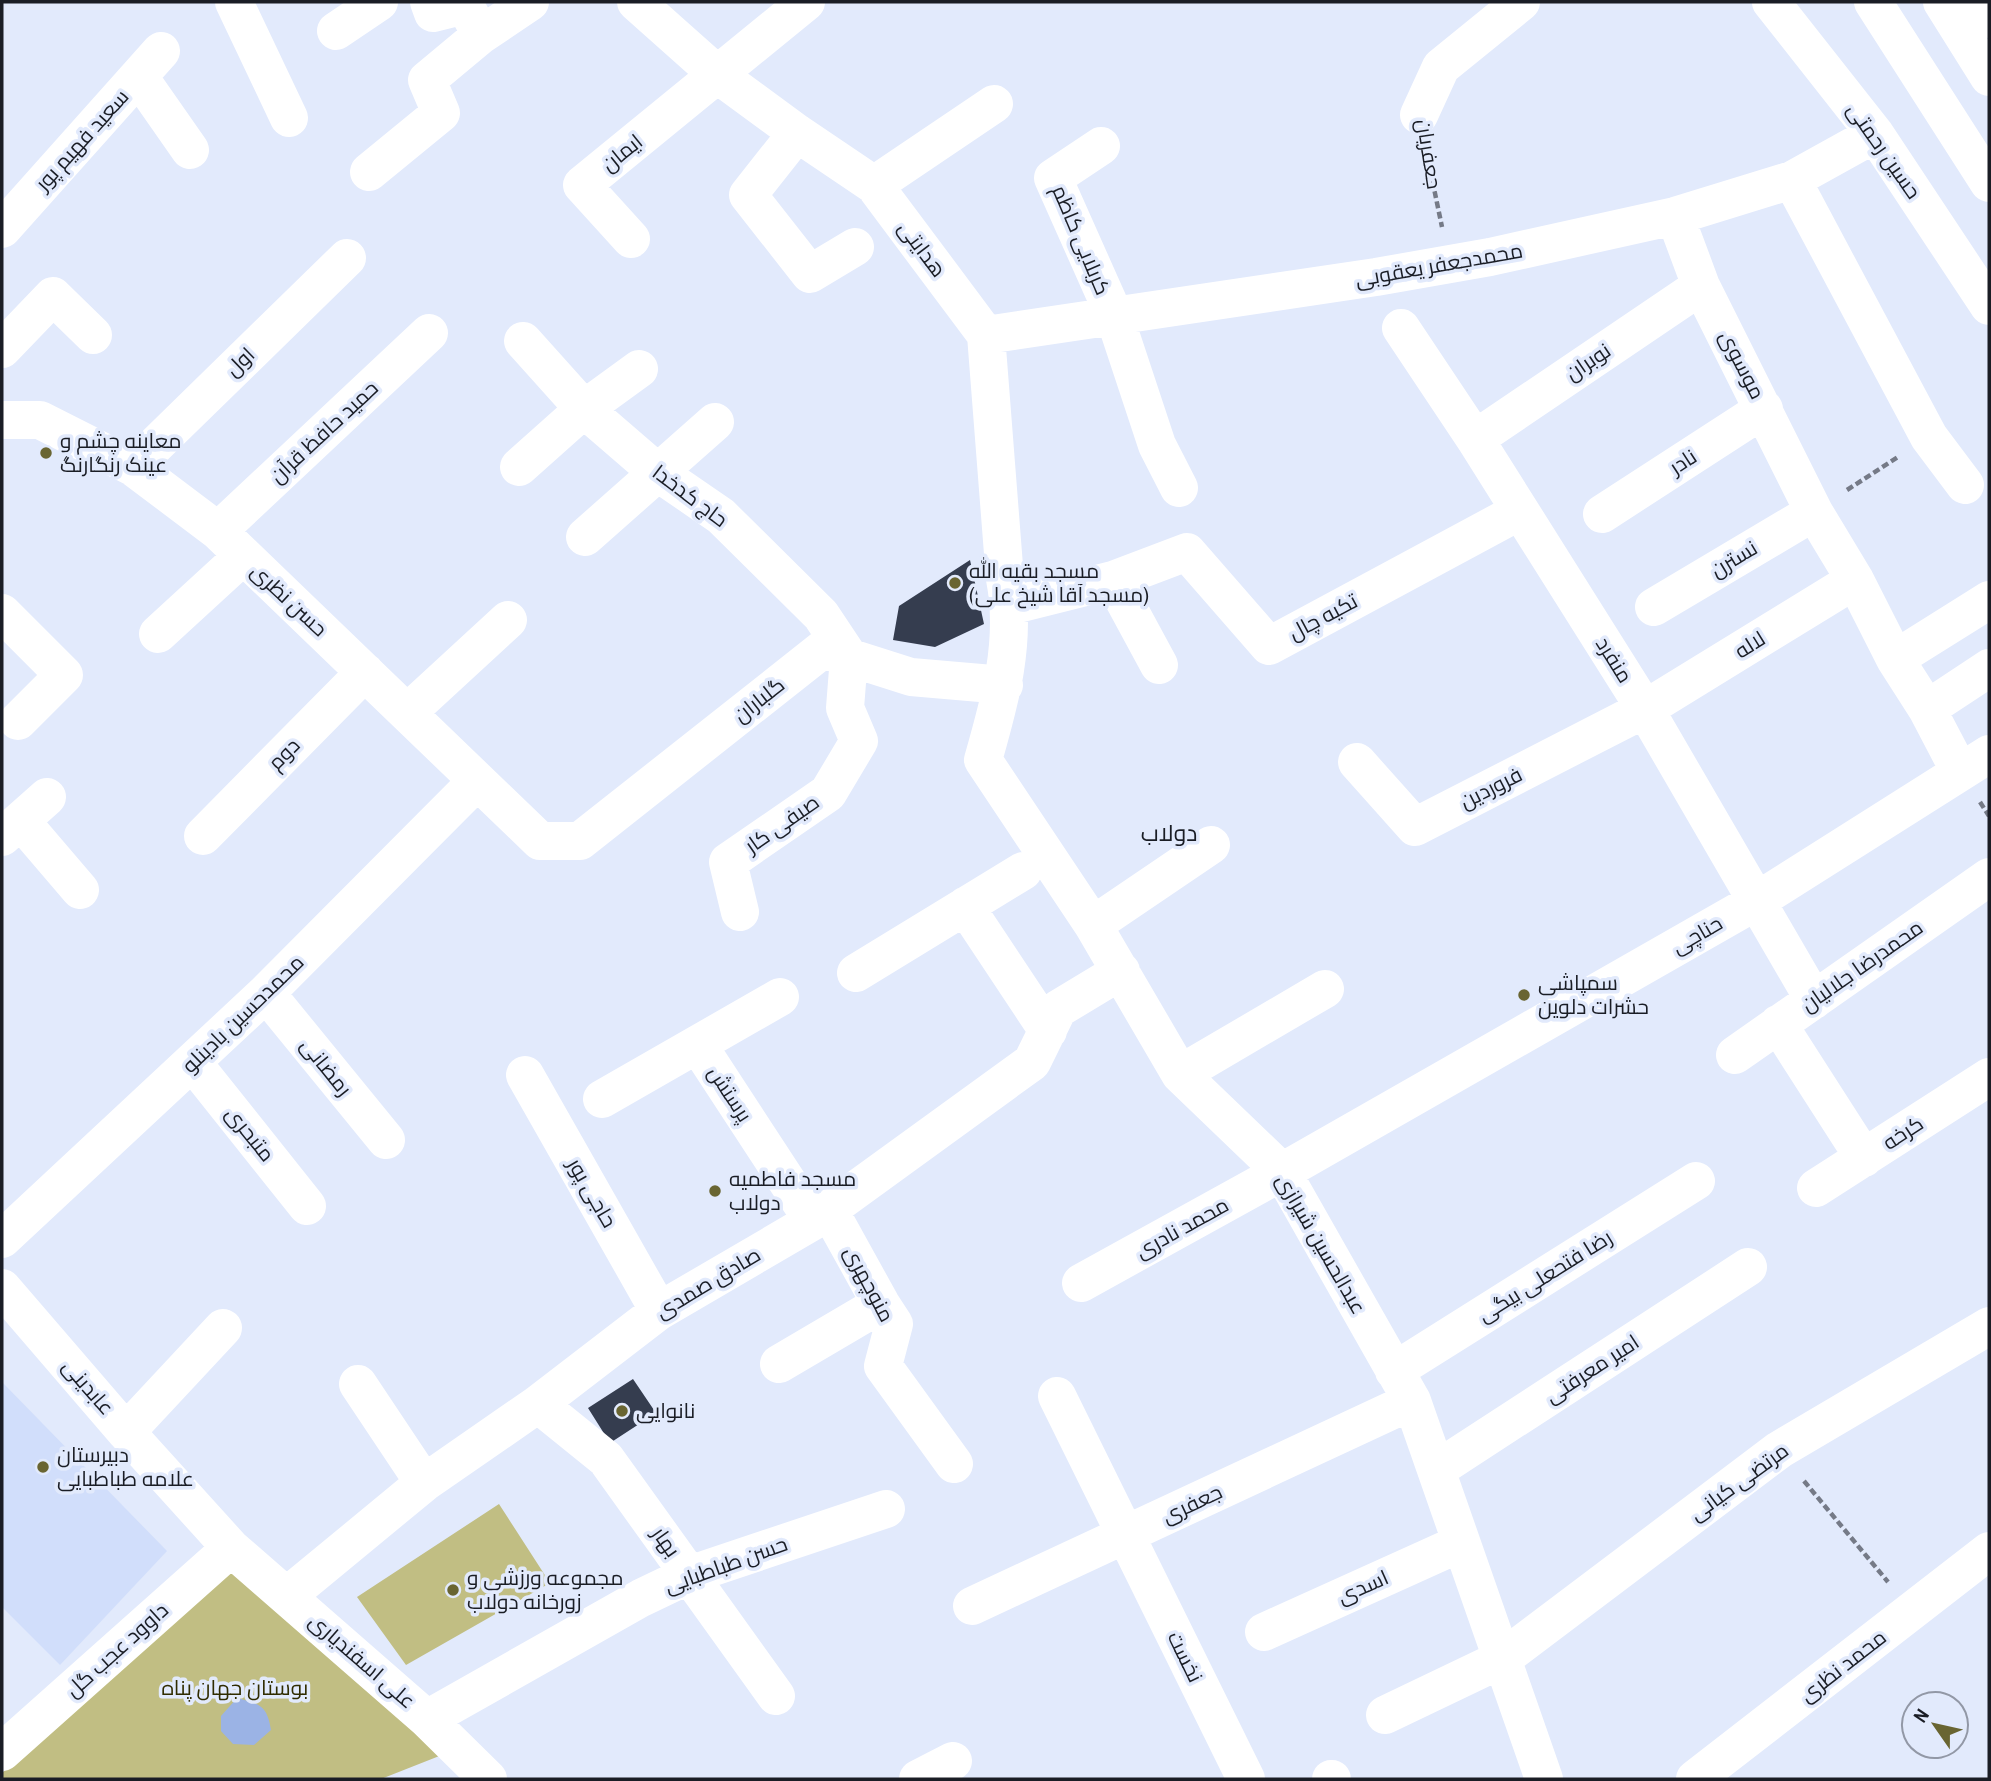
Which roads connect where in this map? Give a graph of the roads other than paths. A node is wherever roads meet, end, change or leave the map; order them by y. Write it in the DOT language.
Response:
graph roads {
  1 [pos="234,2"];
  2 [pos="379,2"];
  3 [pos="429,2"];
  4 [pos="530,2"];
  5 [pos="636,2"];
  6 [pos="806,2"];
  7 [pos="1521,2"];
  8 [pos="1771,2"];
  9 [pos="1873,2"];
  10 [pos="1942,2"];
  11 [pos="1979,2"];
  12 [pos="1989,19"];
  13 [pos="336,31"];
  14 [pos="481,35"];
  15 [pos="718,75"];
  16 [pos="1989,77"];
  17 [pos="994,104"];
  18 [pos="1419,115"];
  19 [pos="289,118"];
  20 [pos="797,133"];
  21 [pos="1875,134"];
  22 [pos="1101,146"];
  23 [pos="190,150"];
  24 [pos="369,172"];
  25 [pos="1792,180"];
  26 [pos="1989,183"];
  27 [pos="874,185"];
  28 [pos="1675,216"];
  29 [pos="2,229"];
  30 [pos="631,239"];
  31 [pos="855,247"];
  32 [pos="347,258"];
  33 [pos="1701,286"];
  34 [pos="1989,306"];
  35 [pos="1114,314"];
  36 [pos="1401,328"];
  37 [pos="429,333"];
  38 [pos="93,335"];
  39 [pos="986,335"];
  40 [pos="523,341"];
  41 [pos="2,349"];
  42 [pos="639,369"];
  43 [pos="1764,409"];
  44 [pos="584,410"];
  45 [pos="2,420"];
  46 [pos="715,422"];
  47 [pos="1475,439"];
  48 [pos="132,467"];
  49 [pos="519,467"];
  50 [pos="657,472"];
  51 [pos="1965,485"];
  52 [pos="1179,488"];
  53 [pos="1520,511"];
  54 [pos="1814,512"];
  55 [pos="1602,514"];
  56 [pos="585,537"];
  57 [pos="230,544"];
  58 [pos="1113,580"];
  59 [pos="1855,580"];
  60 [pos="1989,600"];
  61 [pos="1010,606"];
  62 [pos="1654,607"];
  63 [pos="2,613"];
  64 [pos="508,620"];
  65 [pos="158,634"];
  66 [pos="849,657"];
  67 [pos="1895,659"];
  68 [pos="1159,665"];
  69 [pos="1989,668"];
  70 [pos="365,672"];
  71 [pos="1004,685"];
  72 [pos="1645,709"];
  73 [pos="1927,709"];
  74 [pos="407,713"];
  75 [pos="18,721"];
  76 [pos="1357,762"];
  77 [pos="1975,763"];
  78 [pos="477,781"];
  79 [pos="23,818"];
  80 [pos="203,836"];
  81 [pos="540,841"];
  82 [pos="1211,845"];
  83 [pos="1023,871"];
  84 [pos="1989,877"];
  85 [pos="80,890"];
  86 [pos="1755,902"];
  87 [pos="965,906"];
  88 [pos="740,912"];
  89 [pos="1093,925"];
  90 [pos="1121,971"];
  91 [pos="856,973"];
  92 [pos="1325,989"];
  93 [pos="266,993"];
  94 [pos="780,997"];
  95 [pos="1814,1000"];
  96 [pos="1778,1024"];
  97 [pos="1048,1031"];
  98 [pos="698,1045"];
  99 [pos="1735,1055"];
  100 [pos="193,1063"];
  101 [pos="1180,1074"];
  102 [pos="525,1075"];
  103 [pos="1989,1077"];
  104 [pos="602,1099"];
  105 [pos="386,1140"];
  106 [pos="1864,1158"];
  107 [pos="1282,1172"];
  108 [pos="1696,1181"];
  109 [pos="1816,1188"];
  110 [pos="307,1206"];
  111 [pos="821,1215"];
  112 [pos="2,1239"];
  113 [pos="1748,1267"];
  114 [pos="1081,1283"];
  115 [pos="2,1287"];
  116 [pos="881,1304"];
  117 [pos="659,1311"];
  118 [pos="1989,1326"];
  119 [pos="223,1328"];
  120 [pos="779,1364"];
  121 [pos="358,1384"];
  122 [pos="1403,1386"];
  123 [pos="1057,1396"];
  124 [pos="538,1404"];
  125 [pos="126,1432"];
  126 [pos="954,1464"];
  127 [pos="1436,1470"];
  128 [pos="424,1483"];
  129 [pos="886,1509"];
  130 [pos="1125,1535"];
  131 [pos="1461,1543"];
  132 [pos="231,1548"];
  133 [pos="1989,1551"];
  134 [pos="689,1575"];
  135 [pos="287,1595"];
  136 [pos="972,1606"];
  137 [pos="1264,1632"];
  138 [pos="1502,1659"];
  139 [pos="776,1696"];
  140 [pos="1385,1715"];
  141 [pos="427,1719"];
  142 [pos="2,1752"];
  143 [pos="953,1760"];
  144 [pos="480,1778"];
  145 [pos="918,1779"];
  146 [pos="1246,1779"];
  147 [pos="1544,1779"];
  148 [pos="1695,1779"];
  1 -- 19 [label="main road"];
  2 -- 13 [label="main road"];
  3 -- 14 [label="main road"];
  4 -- 14 [label="main road"];
  5 -- 15 [label="main road, هدایتی"];
  6 -- 15 [label="main road"];
  7 -- 18 [label="main road, جعفریان"];
  8 -- 21 [label="main road, حسین رحمتی"];
  9 -- 26 [label="main road"];
  10 -- 16 [label="main road"];
  11 -- 12 [label="main road"];
  14 -- 24 [label="main road"];
  15 -- 20 [label="main road, هدایتی"];
  15 -- 30 [label="main road, ایمان"];
  17 -- 27 [label="main road"];
  20 -- 27 [label="main road, هدایتی"];
  20 -- 31 [label="main road"];
  21 -- 25 [label="main road, محمدجعفر یعقوبی"];
  21 -- 34 [label="main road, حسین رحمتی"];
  22 -- 35 [label="main road, کربلایی کاظم"];
  23 -- 29 [label="main road, سعید فهیم پور"];
  25 -- 28 [label="main road, محمدجعفر یعقوبی"];
  25 -- 51 [label="main road"];
  27 -- 39 [label="main road, هدایتی"];
  28 -- 33 [label="main road, موسوی"];
  28 -- 35 [label="main road, محمدجعفر یعقوبی"];
  32 -- 48 [label="main road, اول"];
  33 -- 43 [label="main road, موسوی"];
  33 -- 47 [label="main road, نوبران"];
  35 -- 39 [label="main road, محمدجعفر یعقوبی"];
  35 -- 52 [label="main road"];
  36 -- 47 [label="main road, منفرد"];
  37 -- 57 [label="main road, حمید حافظ قرآن"];
  38 -- 41 [label="main road"];
  39 -- 61 [label="main road"];
  40 -- 44 [label="main road, حاج کدخدا"];
  42 -- 44 [label="main road"];
  43 -- 54 [label="main road, موسوی"];
  43 -- 55 [label="main road, نادر"];
  44 -- 49 [label="main road"];
  44 -- 50 [label="main road, حاج کدخدا"];
  45 -- 48 [label="main road, حسن نظری"];
  46 -- 50 [label="main road"];
  47 -- 53 [label="main road, منفرد"];
  48 -- 57 [label="main road, حسن نظری"];
  50 -- 56 [label="main road"];
  50 -- 66 [label="main road, حاج کدخدا"];
  53 -- 58 [label="main road, تکیه چال"];
  53 -- 72 [label="main road, منفرد"];
  54 -- 59 [label="main road, موسوی"];
  54 -- 62 [label="main road, نسترن"];
  57 -- 65 [label="main road, حمید حافظ قرآن"];
  57 -- 70 [label="main road, حسن نظری"];
  58 -- 61 [label="main road, تکیه چال"];
  58 -- 68 [label="main road"];
  59 -- 67 [label="main road, موسوی"];
  59 -- 72 [label="main road, لاله"];
  60 -- 67 [label="main road"];
  61 -- 71 [label="main road, عبدالحسین شیرازی"];
  63 -- 75 [label="main road"];
  64 -- 74 [label="main road"];
  66 -- 71 [label="main road, گلباران"];
  66 -- 81 [label="main road, گلباران"];
  66 -- 88 [label="main road, صیفی کار"];
  67 -- 73 [label="main road, موسوی"];
  69 -- 73 [label="main road"];
  70 -- 74 [label="main road, حسن نظری"];
  70 -- 80 [label="main road, دوم"];
  71 -- 89 [label="main road, عبدالحسین شیرازی"];
  72 -- 76 [label="main road, فروردین"];
  72 -- 86 [label="main road, منفرد"];
  73 -- 77 [label="main road, موسوی"];
  74 -- 78 [label="main road, حسن نظری"];
  77 -- 86 [label="main road, حناچی"];
  78 -- 81 [label="main road, حسن نظری"];
  78 -- 93 [label="main road, محمدحسین بادینلو"];
  79 -- 85 [label="main road"];
  82 -- 89 [label="main road"];
  83 -- 87 [label="main road"];
  84 -- 95 [label="main road, محمدرضا جلالیان"];
  86 -- 95 [label="main road, منفرد"];
  86 -- 107 [label="main road, حناچی"];
  87 -- 91 [label="main road"];
  87 -- 97 [label="main road"];
  89 -- 90 [label="main road, عبدالحسین شیرازی"];
  90 -- 97 [label="main road, صادق صمدی"];
  90 -- 101 [label="main road, عبدالحسین شیرازی"];
  92 -- 101 [label="main road"];
  93 -- 100 [label="main road, محمدحسین بادینلو"];
  93 -- 105 [label="main road, رمضانی"];
  94 -- 98 [label="main road, پرستش"];
  95 -- 96 [label="main road, محمدرضا جلالیان"];
  96 -- 99 [label="main road, محمدرضا جلالیان"];
  96 -- 106 [label="main road"];
  97 -- 111 [label="main road, صادق صمدی"];
  98 -- 104 [label="main road"];
  98 -- 111 [label="main road, پرستش"];
  100 -- 110 [label="main road, متبحری"];
  100 -- 112 [label="main road, محمدحسین بادینلو"];
  101 -- 107 [label="main road, عبدالحسین شیرازی"];
  102 -- 117 [label="main road, حاجی پور"];
  103 -- 106 [label="main road, کرخه"];
  106 -- 109 [label="main road, کرخه"];
  107 -- 114 [label="main road, محمد نادری"];
  107 -- 122 [label="main road, عبدالحسین شیرازی"];
  108 -- 122 [label="main road, رضا فتحعلی بیگی"];
  111 -- 116 [label="main road, منوچهری"];
  111 -- 117 [label="main road, صادق صمدی"];
  113 -- 127 [label="main road, امیر معرفتی"];
  115 -- 125 [label="main road, عابدینی"];
  116 -- 120 [label="main road"];
  116 -- 126 [label="main road, منوچهری"];
  117 -- 124 [label="main road, صادق صمدی"];
  118 -- 138 [label="main road, مرتضی کیانی"];
  119 -- 125 [label="main road"];
  121 -- 128 [label="main road"];
  122 -- 127 [label="main road, عبدالحسین شیرازی"];
  122 -- 130 [label="main road, جعفری"];
  123 -- 130 [label="main road"];
  124 -- 128 [label="main road, صادق صمدی"];
  124 -- 134 [label="main road, بهار"];
  125 -- 132 [label="main road, عابدینی"];
  127 -- 131 [label="main road, عبدالحسین شیرازی"];
  128 -- 135 [label="main road, صادق صمدی"];
  129 -- 134 [label="main road, حسن طباطبایی"];
  130 -- 136 [label="main road, جعفری"];
  130 -- 146 [label="main road, نخست"];
  131 -- 137 [label="main road, اسدی"];
  131 -- 138 [label="main road, عبدالحسین شیرازی"];
  132 -- 135 [label="main road, علی اسفندیاری"];
  132 -- 142 [label="main road, داوود عجب گل"];
  133 -- 148 [label="main road, محمد نظری"];
  134 -- 139 [label="main road, بهار"];
  134 -- 141 [label="main road, حسن طباطبایی"];
  135 -- 141 [label="main road, علی اسفندیاری"];
  138 -- 140 [label="main road, مرتضی کیانی"];
  138 -- 147 [label="main road, عبدالحسین شیرازی"];
  141 -- 144 [label="main road, علی اسفندیاری"];
  143 -- 145 [label="main road"];
}
